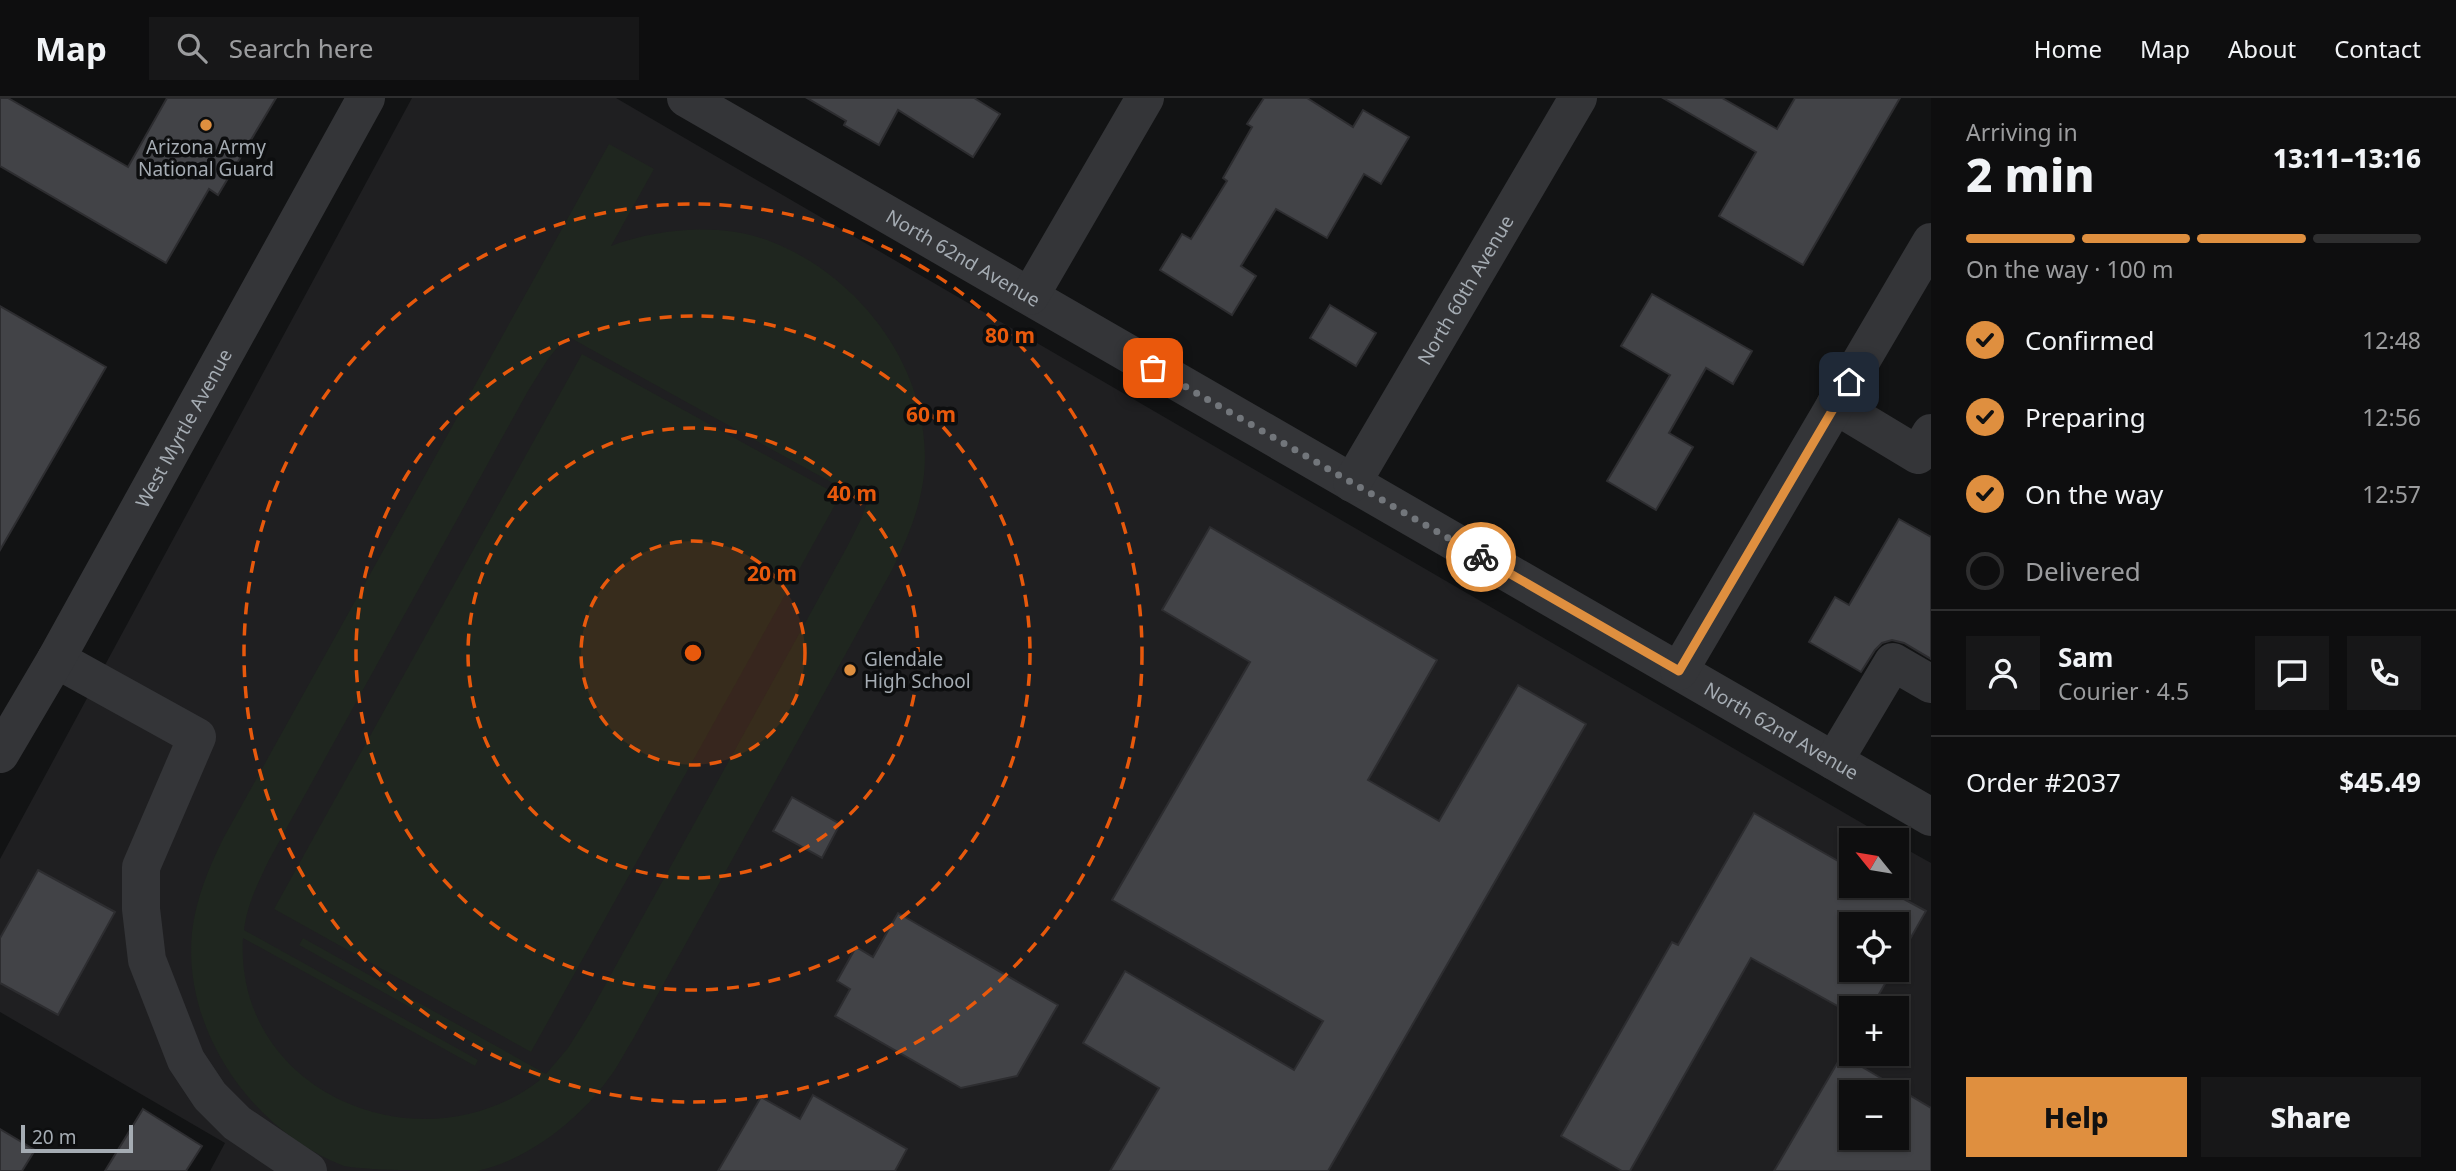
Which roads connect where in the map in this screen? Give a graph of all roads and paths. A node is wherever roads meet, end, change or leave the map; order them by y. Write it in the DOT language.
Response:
graph roads {
  1 [pos="366,98"];
  2 [pos="1145,98"];
  3 [pos="1578,98"];
  4 [pos="700,101"];
  5 [pos="1931,242"];
  6 [pos="1030,296"];
  7 [pos="1835,405"];
  8 [pos="1931,433"];
  9 [pos="1352,483"];
  10 [pos="56,659"];
  11 [pos="1679,671"];
  12 [pos="1931,684"];
  13 [pos="0,754"];
  14 [pos="1834,761"];
  15 [pos="1931,817"];
  16 [pos="308,1171"];
  1 -- 10 [label="street, West Myrtle Avenue"];
  2 -- 6 [label="street"];
  3 -- 9 [label="street, North 60th Avenue"];
  4 -- 6 [label="street, North 62nd Avenue"];
  5 -- 7 [label="street"];
  6 -- 9 [label="street, North 62nd Avenue"];
  7 -- 8 [label="street"];
  7 -- 11 [label="street"];
  9 -- 11 [label="street, North 62nd Avenue"];
  10 -- 13 [label="street, West Myrtle Avenue"];
  10 -- 16 [label="street"];
  11 -- 14 [label="street, North 62nd Avenue"];
  12 -- 14 [label="street"];
  14 -- 15 [label="street, North 62nd Avenue"];
}
